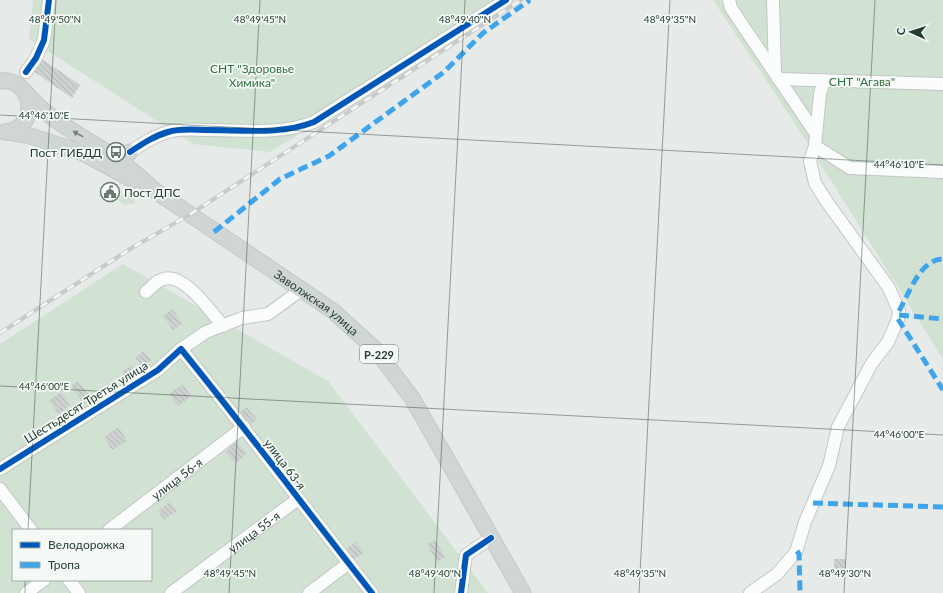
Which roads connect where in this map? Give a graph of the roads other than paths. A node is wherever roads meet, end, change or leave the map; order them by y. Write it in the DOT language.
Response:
graph roads {
  1 [pos="48,0"];
  2 [pos="506,0"];
  3 [pos="729,0"];
  4 [pos="773,0"];
  5 [pos="0,72"];
  6 [pos="26,72"];
  7 [pos="777,76"];
  8 [pos="824,80"];
  9 [pos="0,81"];
  10 [pos="943,84"];
  11 [pos="20,88"];
  12 [pos="3,132"];
  13 [pos="815,140"];
  14 [pos="121,161"];
  15 [pos="943,172"];
  16 [pos="301,290"];
  17 [pos="146,292"];
  18 [pos="223,326"];
  19 [pos="181,349"];
  20 [pos="244,427"];
  21 [pos="0,469"];
  22 [pos="0,489"];
  23 [pos="298,499"];
  24 [pos="30,529"];
  25 [pos="110,529"];
  26 [pos="491,538"];
  27 [pos="349,563"];
  28 [pos="43,581"];
  29 [pos="70,581"];
  30 [pos="26,593"];
  31 [pos="79,593"];
  32 [pos="171,593"];
  33 [pos="309,593"];
  34 [pos="372,593"];
  35 [pos="461,593"];
  36 [pos="523,593"];
  37 [pos="750,593"];
  1 -- 6 [label="street"];
  2 -- 14 [label="street"];
  3 -- 7 [label="street"];
  4 -- 7 [label="street"];
  5 -- 11 [label="main road"];
  7 -- 8 [label="street"];
  7 -- 13 [label="street"];
  8 -- 10 [label="street"];
  8 -- 13 [label="street"];
  9 -- 11 [label="main road"];
  11 -- 12 [label="main road"];
  14 -- 11 [label="main road, one-way"];
  12 -- 14 [label="main road"];
  13 -- 15 [label="street"];
  13 -- 37 [label="street"];
  14 -- 16 [label="main road, Заволжская улица / Р-229"];
  16 -- 18 [label="street, Шестьдесят Третья улица"];
  16 -- 26 [label="main road, Заволжская улица / Р-229"];
  17 -- 18 [label="street"];
  18 -- 19 [label="street, Шестьдесят Третья улица"];
  19 -- 20 [label="street, улица 63-я"];
  19 -- 21 [label="street, Шестьдесят Третья улица"];
  20 -- 23 [label="street, улица 63-я"];
  20 -- 25 [label="street, улица 56-я"];
  22 -- 24 [label="street"];
  23 -- 27 [label="street, улица 63-я"];
  23 -- 32 [label="street, улица 55-я"];
  26 -- 35 [label="street"];
  26 -- 36 [label="main road, Заволжская улица / Р-229"];
  27 -- 33 [label="street"];
  27 -- 34 [label="street, улица 63-я"];
  28 -- 30 [label="street"];
  29 -- 31 [label="street"];
}
